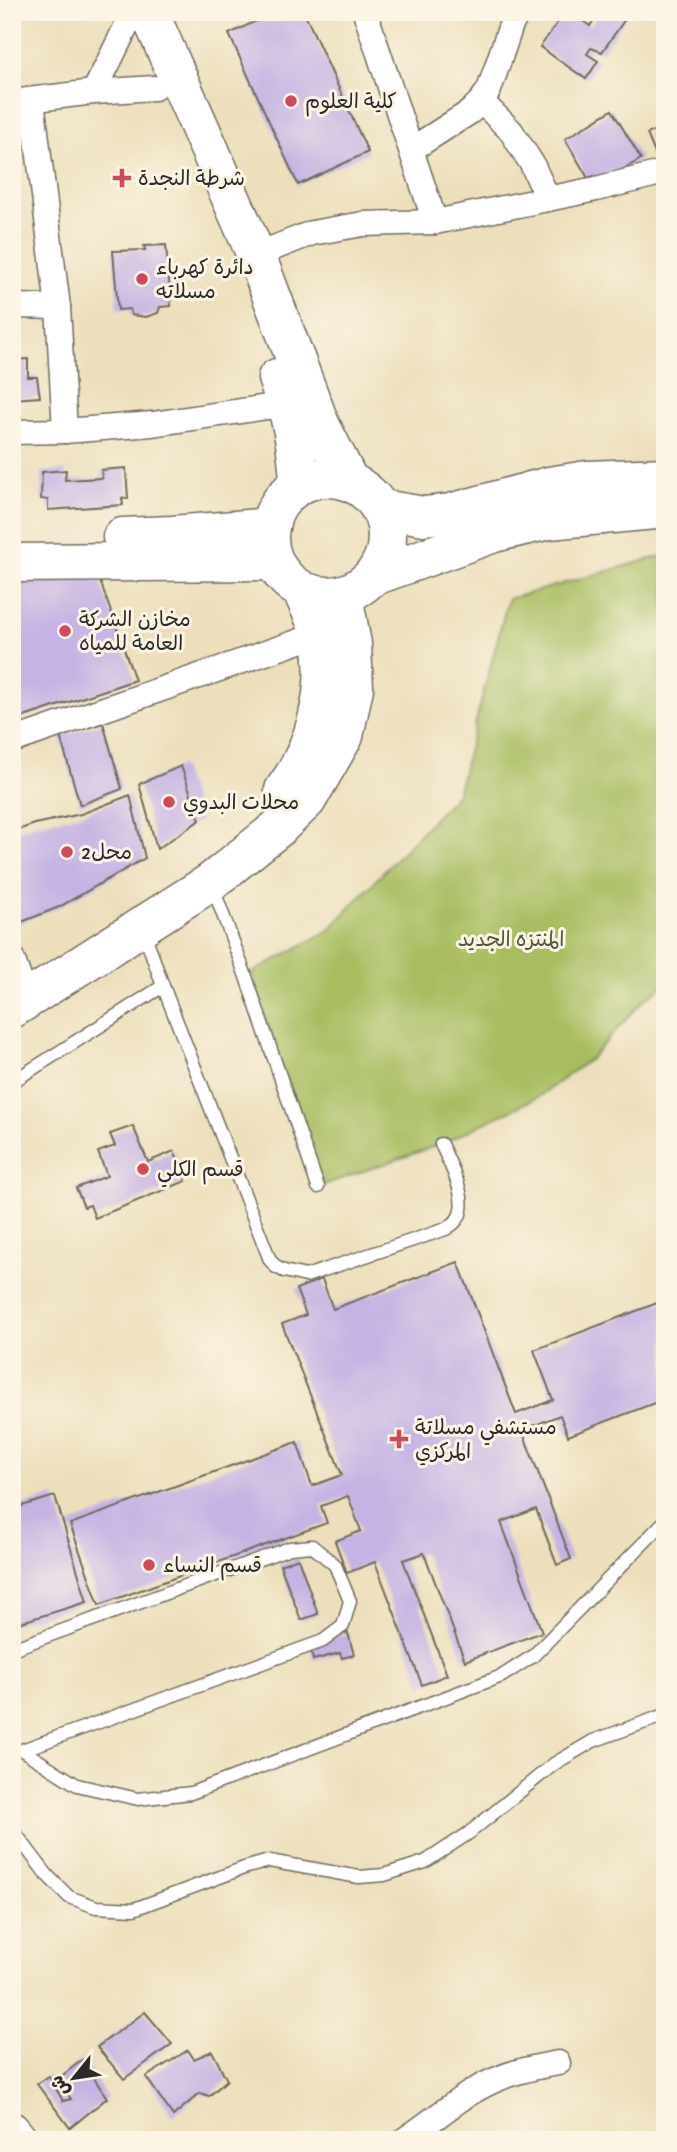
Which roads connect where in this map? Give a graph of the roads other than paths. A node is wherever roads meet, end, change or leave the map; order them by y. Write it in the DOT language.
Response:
graph roads {
  1 [pos="365,12"];
  2 [pos="518,12"];
  3 [pos="132,17"];
  4 [pos="154,88"];
  5 [pos="94,92"];
  6 [pos="22,101"];
  7 [pos="481,101"];
  8 [pos="412,149"];
  9 [pos="665,172"];
  10 [pos="548,199"];
  11 [pos="435,222"];
  12 [pos="256,255"];
  13 [pos="12,306"];
  14 [pos="58,307"];
  15 [pos="288,404"];
  16 [pos="65,431"];
  17 [pos="12,432"];
  18 [pos="665,477"];
  19 [pos="349,481"];
  20 [pos="299,485"];
  21 [pos="382,509"];
  22 [pos="665,509"];
  23 [pos="12,541"];
  24 [pos="272,544"];
  25 [pos="12,563"];
  26 [pos="359,586"];
  27 [pos="302,591"];
  28 [pos="320,635"];
  29 [pos="12,741"];
  30 [pos="211,882"];
  31 [pos="138,916"];
  32 [pos="163,986"];
  33 [pos="17,987"];
  34 [pos="12,1082"];
  35 [pos="441,1144"];
  36 [pos="318,1187"];
  37 [pos="665,1521"];
  38 [pos="12,1649"];
  39 [pos="665,1715"];
  40 [pos="12,1829"];
  41 [pos="558,2063"];
  42 [pos="12,2130"];
  43 [pos="20,2140"];
  44 [pos="404,2140"];
  1 -- 8 [label="street"];
  2 -- 7 [label="street"];
  3 -- 4 [label="main road"];
  3 -- 5 [label="street"];
  3 -- 12 [label="main road"];
  4 -- 5 [label="street"];
  4 -- 15 [label="main road"];
  5 -- 6 [label="street"];
  6 -- 14 [label="street"];
  7 -- 8 [label="street"];
  7 -- 10 [label="street"];
  8 -- 11 [label="street"];
  9 -- 10 [label="street"];
  10 -- 11 [label="street"];
  11 -- 12 [label="street"];
  12 -- 19 [label="main road"];
  13 -- 14 [label="street"];
  14 -- 16 [label="street"];
  15 -- 16 [label="street"];
  15 -- 20 [label="main road"];
  16 -- 17 [label="street"];
  18 -- 21 [label="main road"];
  19 -- 20 [label="main road"];
  19 -- 21 [label="main road"];
  20 -- 24 [label="main road"];
  21 -- 26 [label="main road"];
  22 -- 26 [label="main road"];
  23 -- 24 [label="main road"];
  24 -- 25 [label="main road"];
  24 -- 27 [label="main road"];
  26 -- 27 [label="main road"];
  26 -- 30 [label="main road"];
  27 -- 28 [label="main road"];
  28 -- 29 [label="street"];
  28 -- 31 [label="main road"];
  30 -- 31 [label="main road"];
  30 -- 36 [label="lane"];
  31 -- 32 [label="lane"];
  31 -- 33 [label="main road"];
  32 -- 34 [label="lane"];
  32 -- 35 [label="lane"];
  37 -- 38 [label="lane"];
  39 -- 40 [label="lane"];
  41 -- 44 [label="street"];
  42 -- 43 [label="main road"];
}
